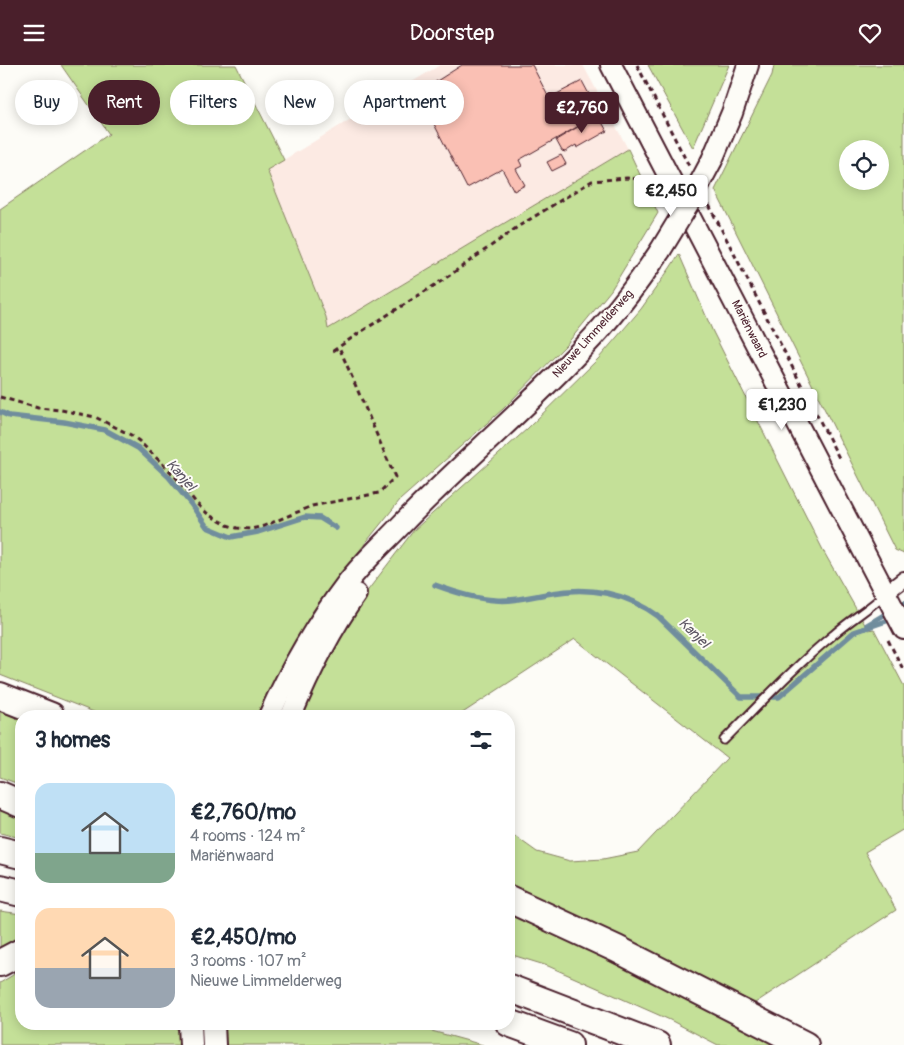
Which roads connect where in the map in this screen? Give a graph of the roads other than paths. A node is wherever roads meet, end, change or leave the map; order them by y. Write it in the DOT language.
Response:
graph roads {
  1 [pos="611,65"];
  2 [pos="748,65"];
  3 [pos="392,535"];
  4 [pos="904,579"];
  5 [pos="886,593"];
  6 [pos="904,629"];
  7 [pos="0,696"];
  8 [pos="35,710"];
  9 [pos="272,710"];
  10 [pos="294,710"];
  11 [pos="724,740"];
  12 [pos="0,795"];
  13 [pos="15,801"];
  14 [pos="0,850"];
  15 [pos="15,854"];
  16 [pos="0,888"];
  17 [pos="15,892"];
  18 [pos="515,902"];
  19 [pos="15,956"];
  20 [pos="0,963"];
  21 [pos="515,990"];
  22 [pos="515,1025"];
  23 [pos="190,1030"];
  24 [pos="213,1030"];
  25 [pos="191,1045"];
  26 [pos="214,1045"];
  27 [pos="569,1045"];
  28 [pos="656,1045"];
  29 [pos="805,1045"];
  1 -- 5 [label="street, Mariënwaard"];
  2 -- 3 [label="street, Nieuwe Limmelderweg, bridge"];
  3 -- 9 [label="street, Nieuwe Limmelderweg"];
  3 -- 10 [label="street, Nieuwe Limmelderweg"];
  4 -- 5 [label="street"];
  5 -- 6 [label="street, Mariënwaard"];
  5 -- 11 [label="lane"];
  7 -- 8 [label="highway"];
  12 -- 13 [label="highway"];
  14 -- 15 [label="highway"];
  16 -- 17 [label="highway"];
  18 -- 29 [label="highway"];
  19 -- 20 [label="highway"];
  21 -- 28 [label="highway"];
  22 -- 27 [label="highway"];
  23 -- 25 [label="main road"];
  24 -- 26 [label="main road"];
}
